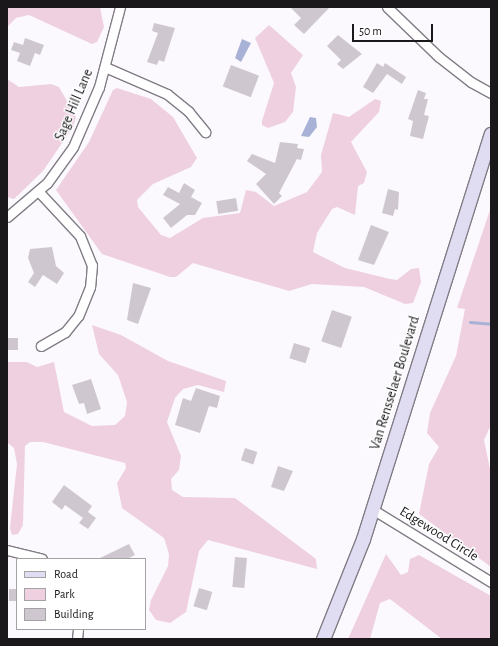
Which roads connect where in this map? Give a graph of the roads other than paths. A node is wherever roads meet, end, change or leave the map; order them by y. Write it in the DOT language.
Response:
graph roads {
  1 [pos="120,7"];
  2 [pos="387,7"];
  3 [pos="105,67"];
  4 [pos="491,93"];
  5 [pos="206,132"];
  6 [pos="491,134"];
  7 [pos="38,192"];
  8 [pos="7,217"];
  9 [pos="41,346"];
  10 [pos="372,510"];
  11 [pos="7,550"];
  12 [pos="38,558"];
  13 [pos="491,582"];
  14 [pos="323,639"];
  1 -- 3 [label="street, Sage Hill Lane"];
  2 -- 4 [label="street"];
  3 -- 5 [label="street, Sage Hill Lane"];
  3 -- 7 [label="street, Sage Hill Lane"];
  6 -- 10 [label="main road, Van Rensselaer Boulevard"];
  7 -- 8 [label="street, Sage Hill Lane"];
  7 -- 9 [label="street"];
  10 -- 13 [label="street, Edgewood Circle"];
  10 -- 14 [label="main road, Van Rensselaer Boulevard"];
  11 -- 12 [label="street"];
}
